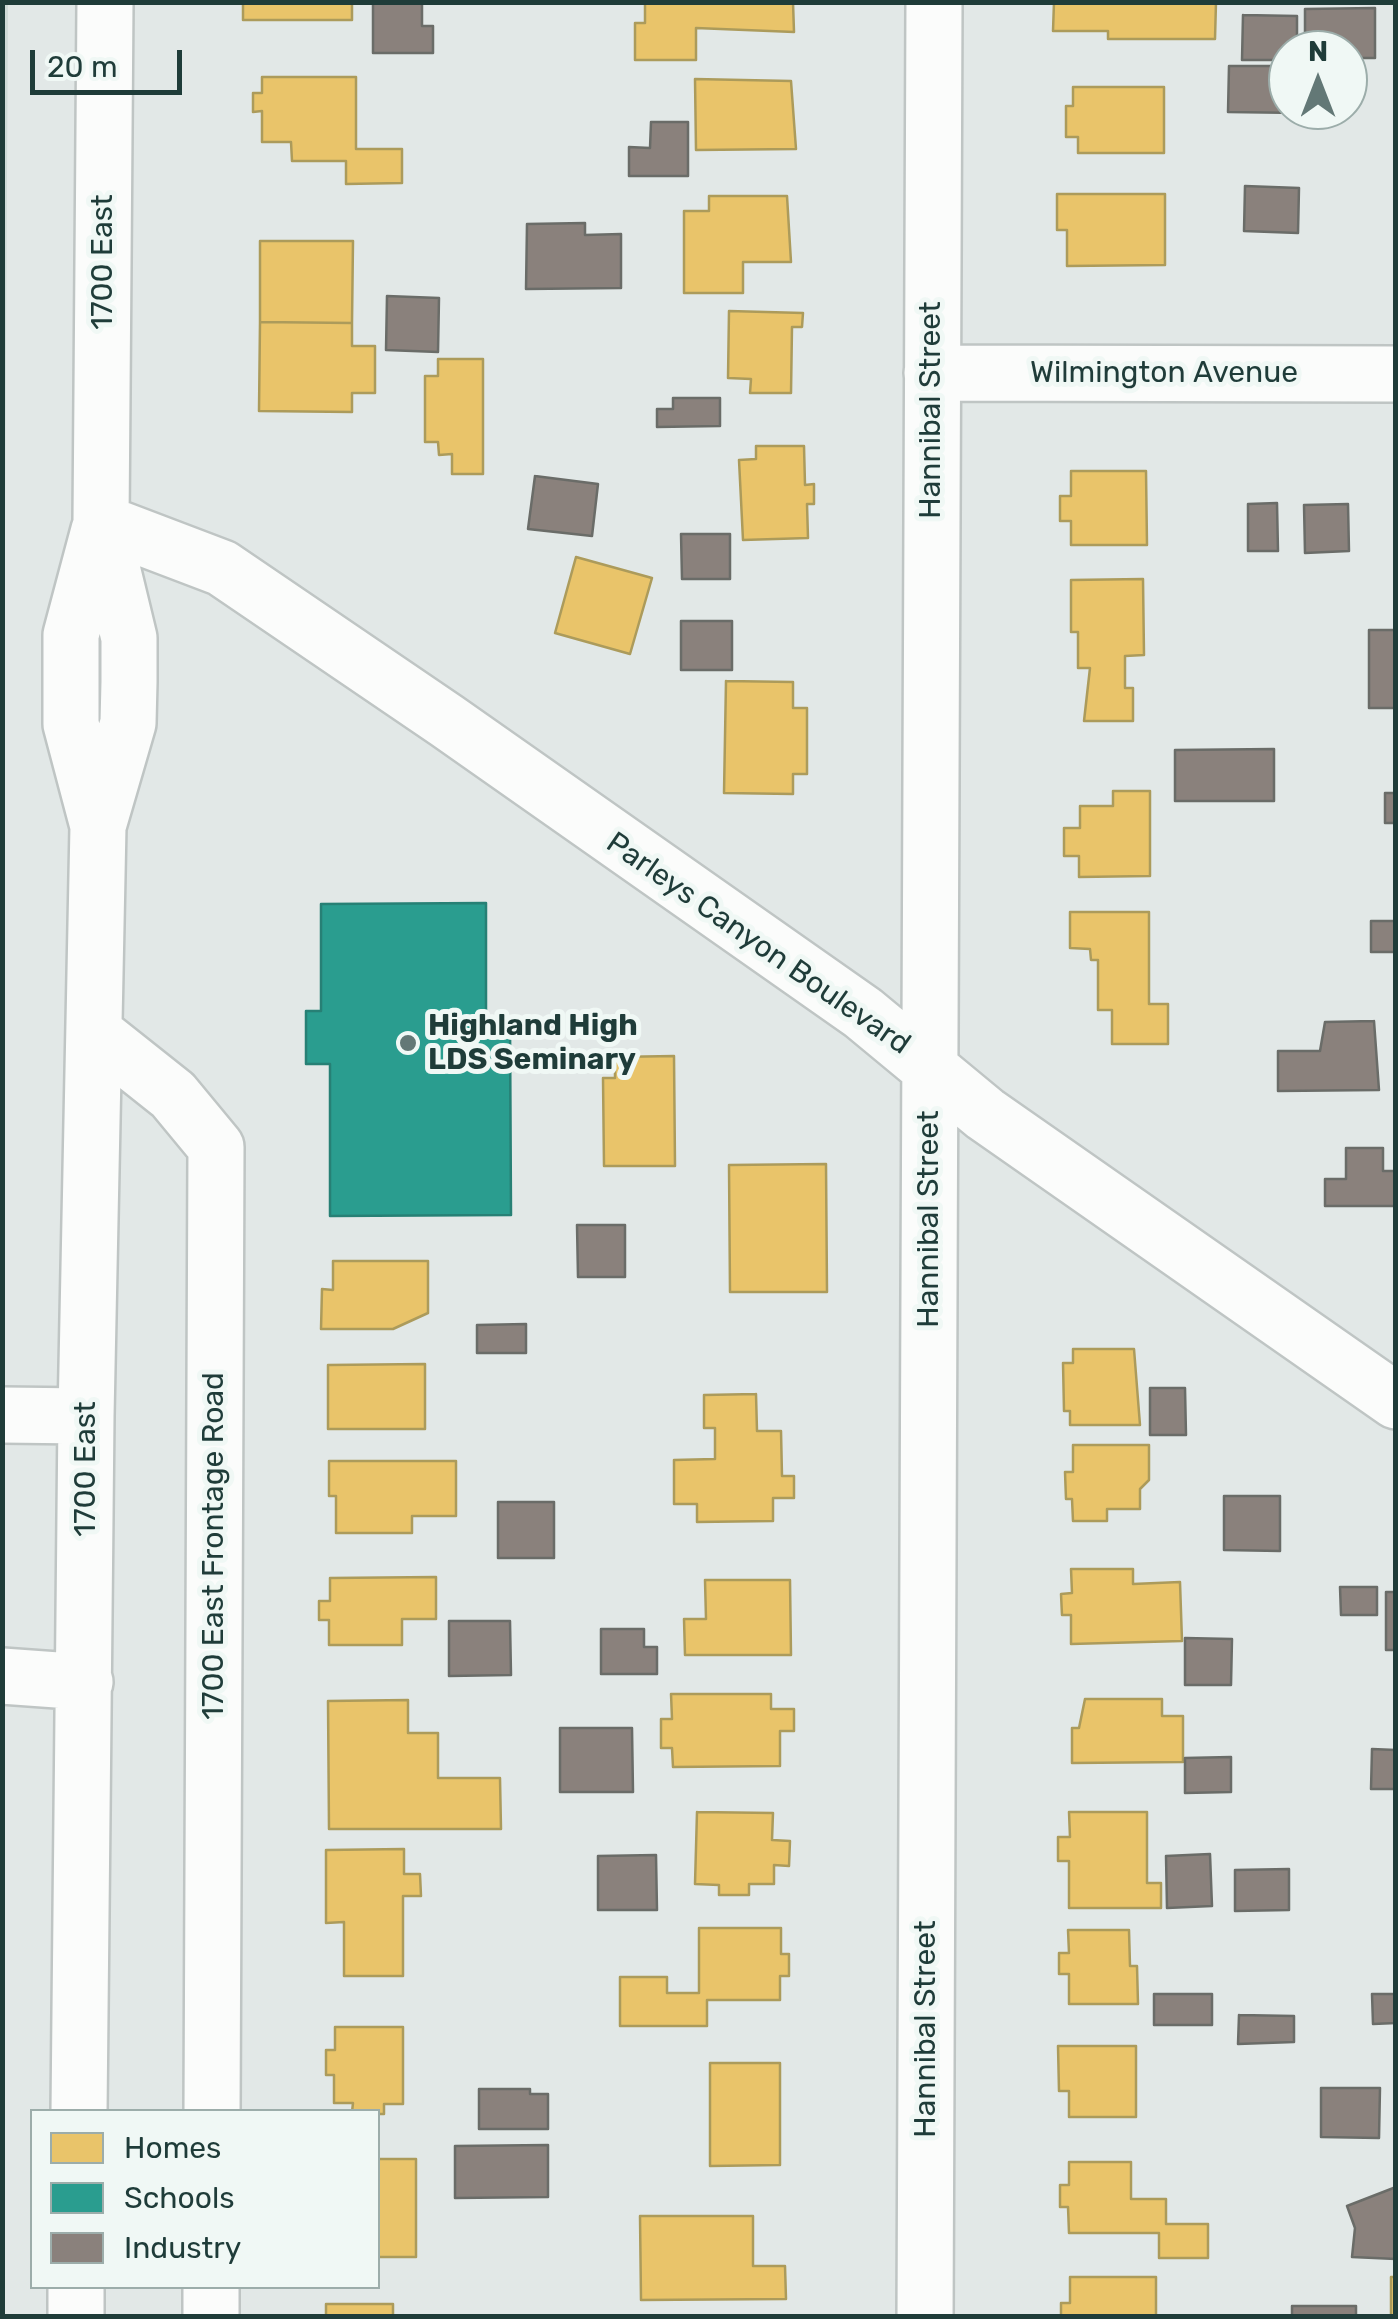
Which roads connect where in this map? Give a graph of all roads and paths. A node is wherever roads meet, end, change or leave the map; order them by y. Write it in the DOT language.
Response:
graph roads {
  1 [pos="104,2"];
  2 [pos="934,2"];
  3 [pos="932,373"];
  4 [pos="1396,374"];
  5 [pos="102,522"];
  6 [pos="95,1033"];
  7 [pos="930,1068"];
  8 [pos="1396,1401"];
  9 [pos="2,1415"];
  10 [pos="86,1416"];
  11 [pos="2,1676"];
  12 [pos="85,1682"];
  13 [pos="80,2109"];
  14 [pos="212,2109"];
  15 [pos="76,2289"];
  16 [pos="211,2289"];
  17 [pos="76,2316"];
  18 [pos="211,2316"];
  19 [pos="924,2316"];
  1 -- 5 [label="street, 1700 East"];
  2 -- 3 [label="street, Hannibal Street"];
  3 -- 4 [label="street, Wilmington Avenue"];
  3 -- 7 [label="street, Hannibal Street"];
  5 -- 6 [label="street, 1700 East"];
  5 -- 7 [label="street, Parleys Canyon Boulevard"];
  6 -- 10 [label="street, 1700 East"];
  6 -- 14 [label="street, 1700 East Frontage Road"];
  7 -- 8 [label="street, Parleys Canyon Boulevard"];
  7 -- 19 [label="street, Hannibal Street"];
  9 -- 10 [label="street"];
  10 -- 12 [label="street, 1700 East"];
  11 -- 12 [label="street"];
  12 -- 13 [label="street, 1700 East"];
  15 -- 17 [label="street"];
  16 -- 18 [label="street"];
}
